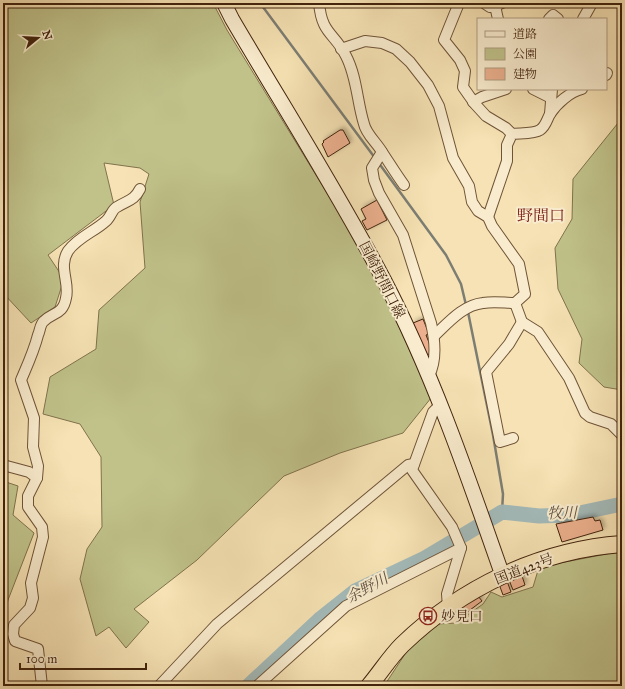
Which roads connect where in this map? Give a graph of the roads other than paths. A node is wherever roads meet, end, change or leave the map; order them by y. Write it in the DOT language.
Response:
graph roads {
  1 [pos="224,3"];
  2 [pos="319,3"];
  3 [pos="459,3"];
  4 [pos="484,3"];
  5 [pos="592,3"];
  6 [pos="498,5"];
  7 [pos="498,18"];
  8 [pos="584,18"];
  9 [pos="341,49"];
  10 [pos="503,90"];
  11 [pos="537,90"];
  12 [pos="579,90"];
  13 [pos="551,94"];
  14 [pos="473,102"];
  15 [pos="550,114"];
  16 [pos="512,134"];
  17 [pos="382,152"];
  18 [pos="404,185"];
  19 [pos="140,189"];
  20 [pos="488,217"];
  21 [pos="515,303"];
  22 [pos="522,322"];
  23 [pos="434,336"];
  24 [pos="429,376"];
  25 [pos="441,404"];
  26 [pos="622,435"];
  27 [pos="513,438"];
  28 [pos="414,464"];
  29 [pos="3,465"];
  30 [pos="37,478"];
  31 [pos="622,544"];
  32 [pos="461,548"];
  33 [pos="502,574"];
  34 [pos="448,607"];
  35 [pos="42,686"];
  36 [pos="159,686"];
  37 [pos="256,686"];
  38 [pos="369,686"];
  1 -- 24 [label="main road, 国崎野間口線"];
  2 -- 9 [label="street"];
  3 -- 14 [label="street"];
  4 -- 6 [label="street"];
  5 -- 8 [label="street"];
  6 -- 7 [label="street"];
  9 -- 17 [label="street"];
  9 -- 20 [label="street"];
  10 -- 14 [label="street"];
  11 -- 13 [label="street"];
  12 -- 15 [label="street"];
  13 -- 15 [label="street"];
  14 -- 16 [label="street"];
  15 -- 16 [label="street"];
  16 -- 20 [label="street"];
  17 -- 18 [label="street"];
  17 -- 23 [label="street"];
  19 -- 30 [label="street"];
  20 -- 21 [label="street"];
  21 -- 22 [label="street"];
  21 -- 23 [label="street"];
  22 -- 26 [label="street"];
  22 -- 27 [label="street"];
  23 -- 24 [label="street"];
  24 -- 25 [label="main road, 国崎野間口線"];
  25 -- 28 [label="street"];
  25 -- 33 [label="main road, 国崎野間口線"];
  28 -- 32 [label="street"];
  28 -- 36 [label="street"];
  29 -- 30 [label="street"];
  30 -- 35 [label="street"];
  31 -- 33 [label="highway, 国道423号"];
  32 -- 34 [label="street"];
  32 -- 37 [label="street"];
  33 -- 34 [label="highway, 国道423号"];
  34 -- 38 [label="highway, 国道423号"];
}
